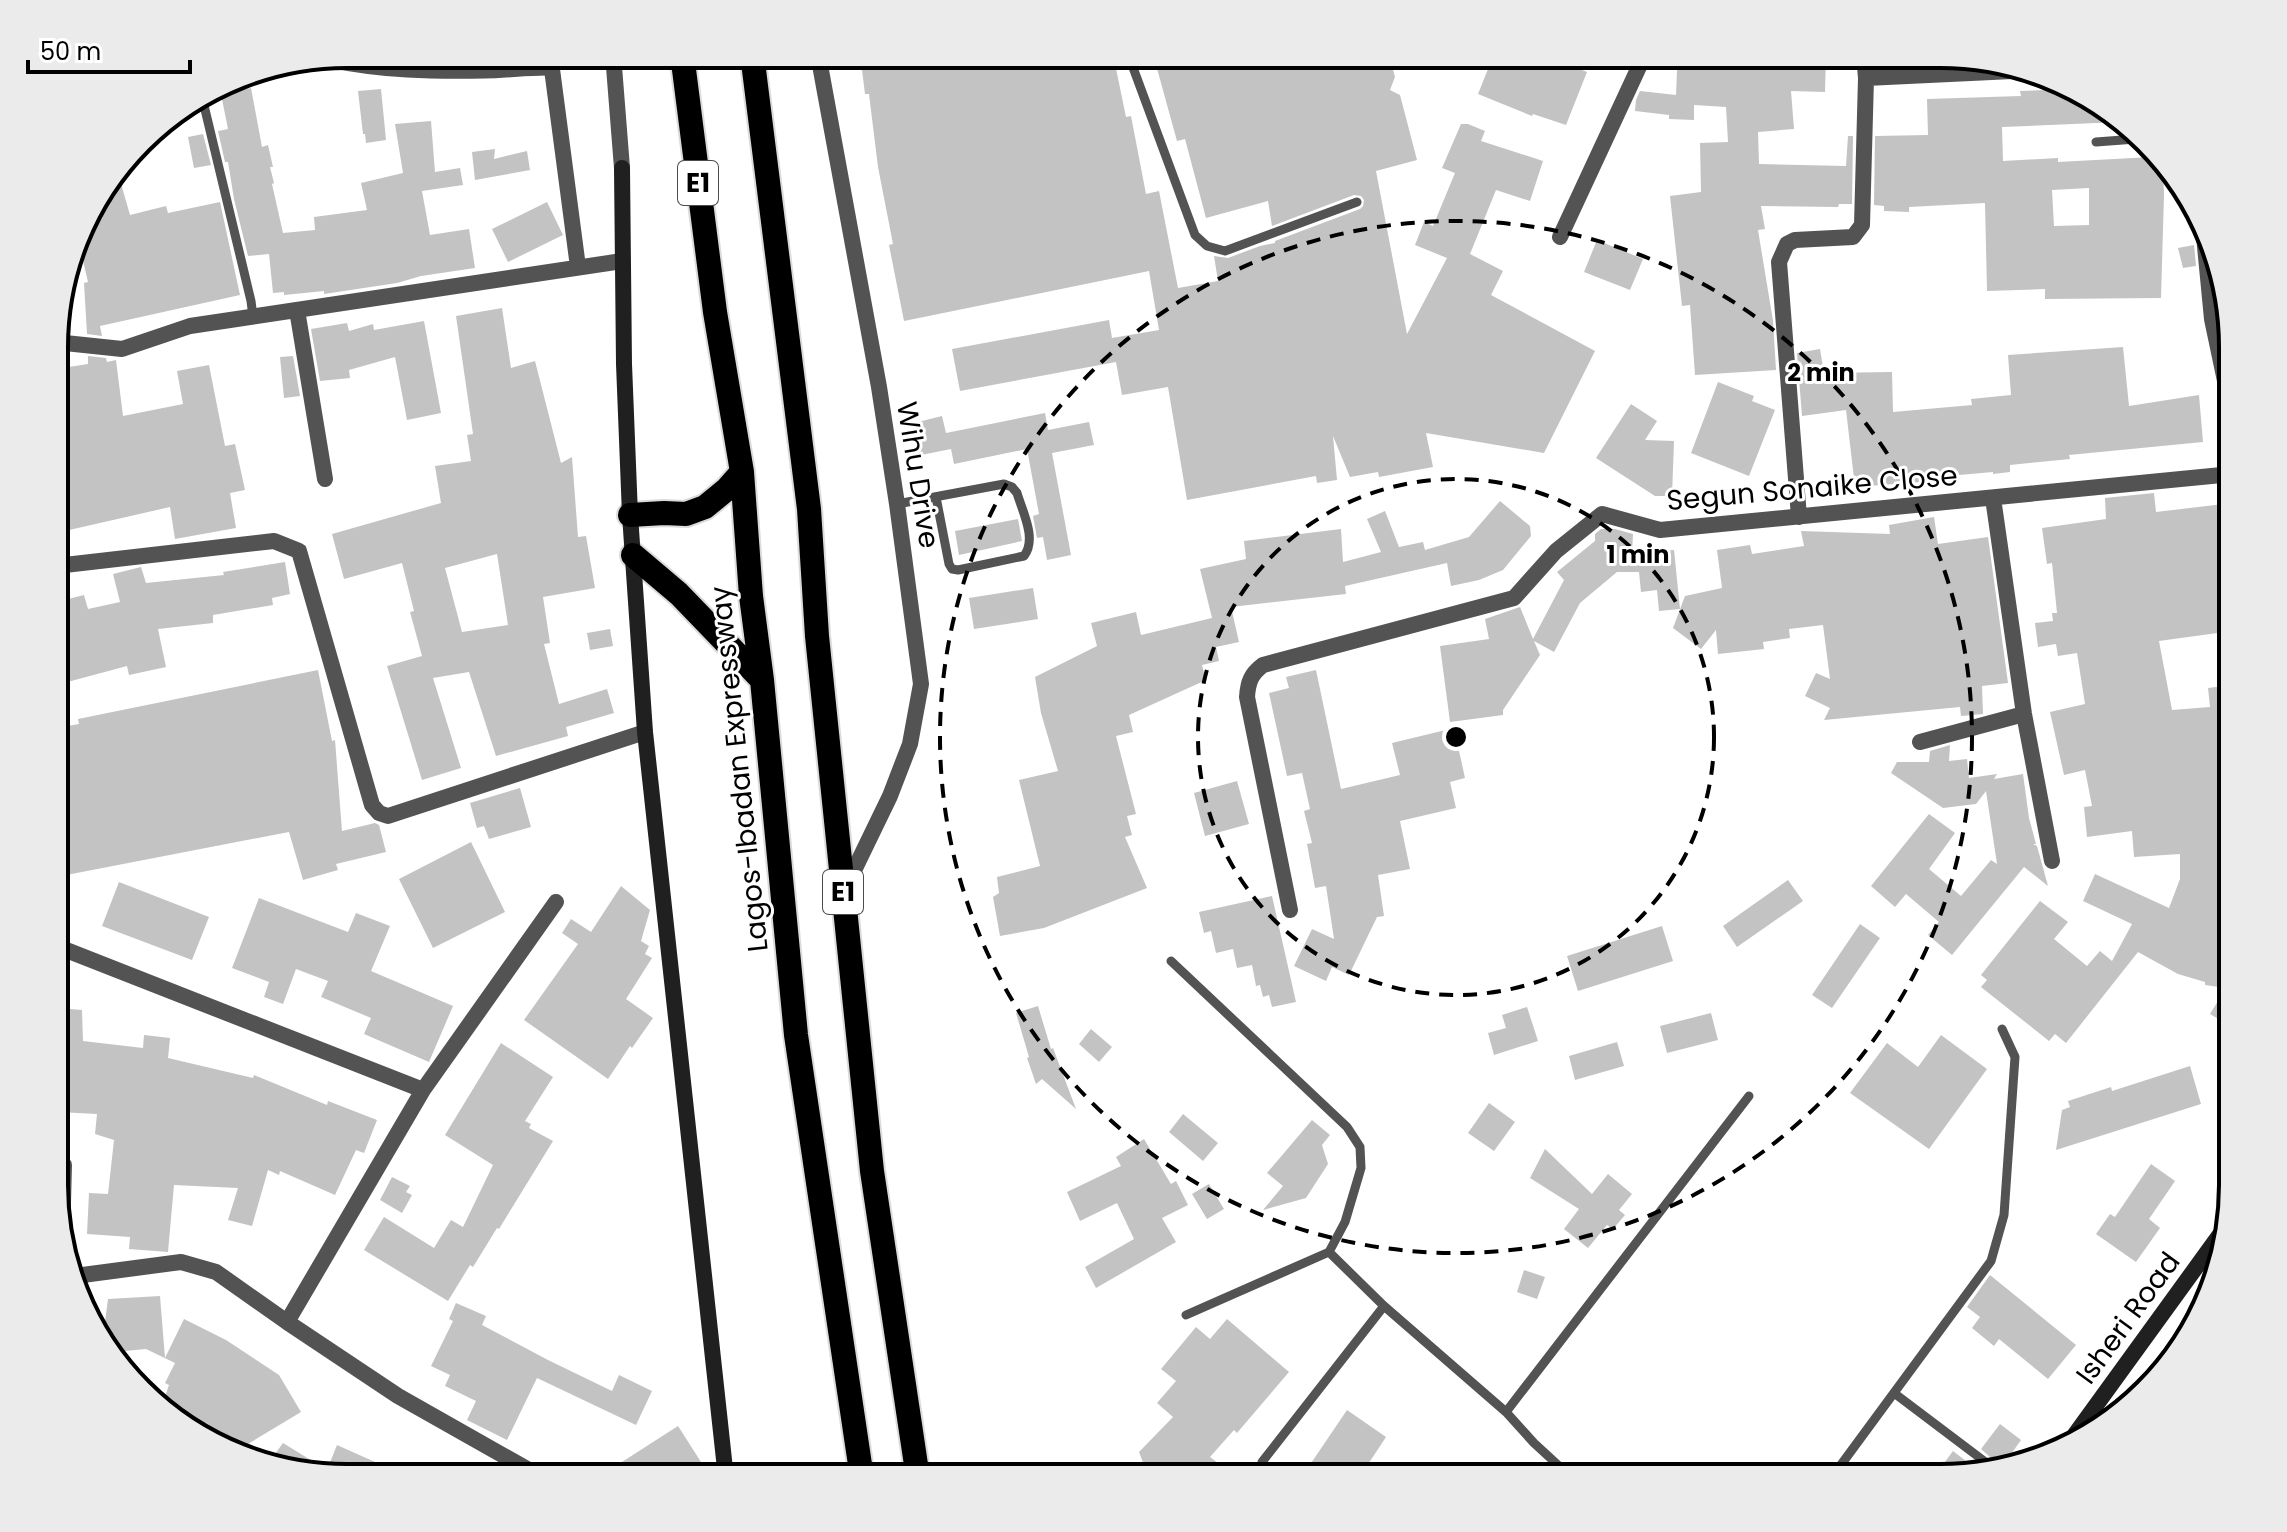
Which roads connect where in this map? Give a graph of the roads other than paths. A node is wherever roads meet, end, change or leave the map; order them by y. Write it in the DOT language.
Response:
graph roads {
  1 [pos="1638,68"];
  2 [pos="1865,68"];
  3 [pos="363,69"];
  4 [pos="530,69"];
  5 [pos="552,69"];
  6 [pos="614,69"];
  7 [pos="684,69"];
  8 [pos="754,69"];
  9 [pos="821,69"];
  10 [pos="1133,69"];
  11 [pos="1986,72"];
  12 [pos="1866,78"];
  13 [pos="205,108"];
  14 [pos="2127,140"];
  15 [pos="2096,142"];
  16 [pos="622,168"];
  17 [pos="1357,202"];
  18 [pos="1560,237"];
  19 [pos="622,261"];
  20 [pos="578,267"];
  21 [pos="2207,268"];
  22 [pos="297,310"];
  23 [pos="253,317"];
  24 [pos="68,343"];
  25 [pos="2218,348"];
  26 [pos="742,472"];
  27 [pos="2218,475"];
  28 [pos="325,479"];
  29 [pos="936,497"];
  30 [pos="1993,498"];
  31 [pos="897,504"];
  32 [pos="630,515"];
  33 [pos="1799,517"];
  34 [pos="633,555"];
  35 [pos="68,565"];
  36 [pos="762,680"];
  37 [pos="2024,714"];
  38 [pos="645,732"];
  39 [pos="1920,742"];
  40 [pos="2052,861"];
  41 [pos="843,892"];
  42 [pos="556,902"];
  43 [pos="1290,910"];
  44 [pos="68,951"];
  45 [pos="1171,961"];
  46 [pos="2002,1029"];
  47 [pos="423,1090"];
  48 [pos="1749,1096"];
  49 [pos="1329,1252"];
  50 [pos="2207,1263"];
  51 [pos="83,1275"];
  52 [pos="1384,1306"];
  53 [pos="1186,1315"];
  54 [pos="287,1322"];
  55 [pos="1894,1393"];
  56 [pos="2104,1410"];
  57 [pos="1506,1412"];
  58 [pos="1983,1460"];
  59 [pos="513,1462"];
  60 [pos="1262,1462"];
  61 [pos="1556,1463"];
  62 [pos="1842,1463"];
  63 [pos="517,1464"];
  64 [pos="724,1464"];
  65 [pos="860,1464"];
  66 [pos="916,1464"];
  1 -- 18 [label="street"];
  2 -- 12 [label="street"];
  3 -- 4 [label="lane"];
  5 -- 20 [label="street"];
  6 -- 16 [label="street"];
  7 -- 26 [label="highway, Lagos-Ibadan Expressway / E1"];
  8 -- 41 [label="highway, E1"];
  9 -- 31 [label="street, Wihu Drive"];
  10 -- 17 [label="lane"];
  11 -- 12 [label="street"];
  12 -- 33 [label="street"];
  13 -- 23 [label="lane"];
  14 -- 15 [label="lane"];
  16 -- 19 [label="main road"];
  19 -- 20 [label="street"];
  19 -- 32 [label="main road"];
  20 -- 22 [label="street"];
  21 -- 25 [label="street"];
  22 -- 23 [label="street"];
  22 -- 28 [label="street"];
  23 -- 24 [label="street"];
  26 -- 32 [label="highway"];
  26 -- 36 [label="highway, Lagos-Ibadan Expressway / E1"];
  27 -- 30 [label="street, Segun Sonaike Close"];
  29 -- 29 [label="lane"];
  29 -- 31 [label="lane"];
  30 -- 33 [label="street, Segun Sonaike Close"];
  30 -- 37 [label="street"];
  31 -- 41 [label="street, Wihu Drive"];
  32 -- 34 [label="main road"];
  33 -- 43 [label="street, Segun Sonaike Close"];
  34 -- 36 [label="highway"];
  34 -- 38 [label="main road"];
  35 -- 38 [label="street"];
  36 -- 65 [label="highway, Lagos-Ibadan Expressway / E1"];
  37 -- 39 [label="street"];
  37 -- 40 [label="street"];
  38 -- 64 [label="main road"];
  41 -- 66 [label="highway, E1"];
  42 -- 47 [label="street"];
  44 -- 47 [label="street"];
  45 -- 49 [label="lane"];
  46 -- 55 [label="lane"];
  47 -- 54 [label="street"];
  48 -- 57 [label="lane"];
  49 -- 52 [label="lane"];
  49 -- 53 [label="lane"];
  50 -- 56 [label="main road, Isheri Road"];
  51 -- 54 [label="street"];
  52 -- 57 [label="lane"];
  52 -- 60 [label="lane"];
  54 -- 59 [label="street"];
  55 -- 58 [label="lane"];
  55 -- 62 [label="lane"];
  57 -- 61 [label="lane"];
  59 -- 63 [label="street"];
}
